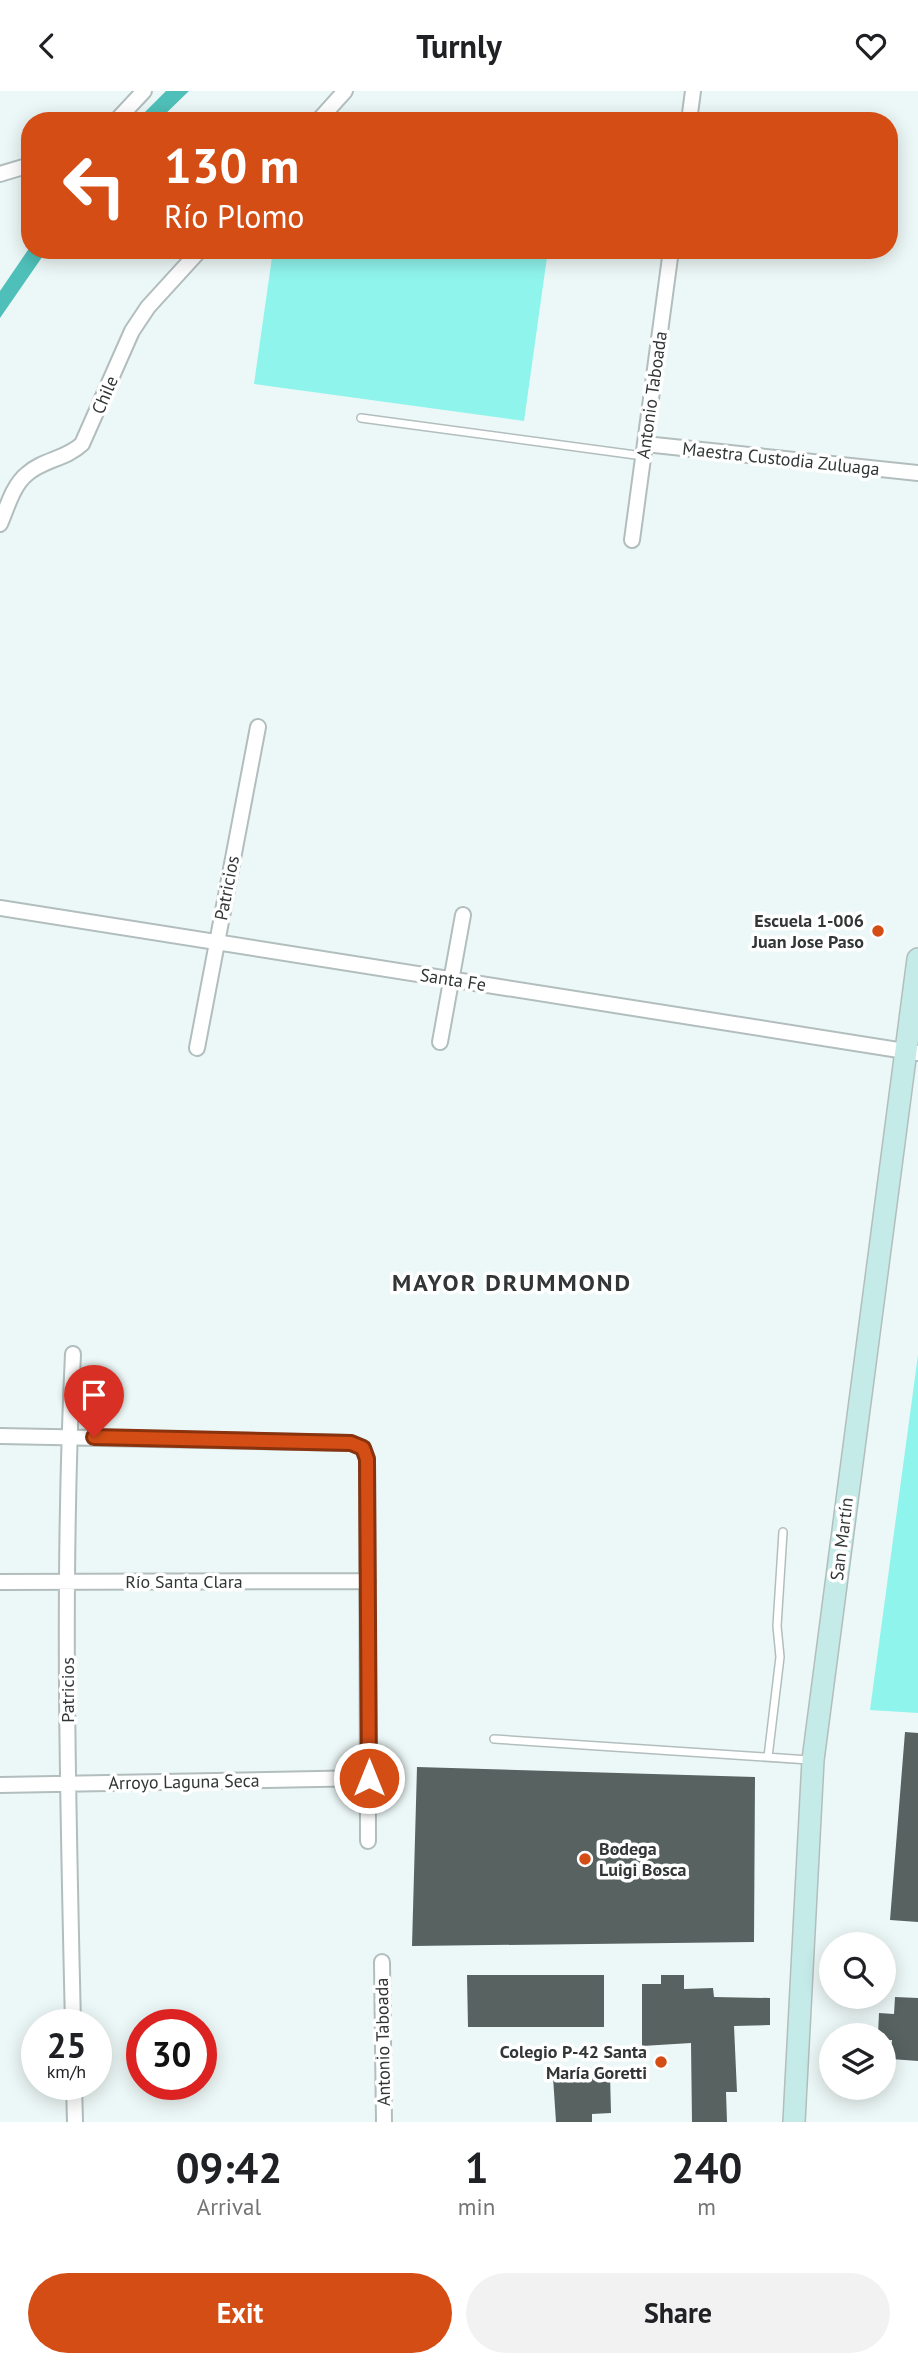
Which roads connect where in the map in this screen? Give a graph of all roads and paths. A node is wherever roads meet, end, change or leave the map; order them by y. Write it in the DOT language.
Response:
graph roads {
  1 [pos="144,91"];
  2 [pos="345,91"];
  3 [pos="692,91"];
  4 [pos="124,112"];
  5 [pos="326,112"];
  6 [pos="690,112"];
  7 [pos="21,168"];
  8 [pos="0,174"];
  9 [pos="192,259"];
  10 [pos="670,259"];
  11 [pos="361,418"];
  12 [pos="644,450"];
  13 [pos="918,473"];
  14 [pos="0,524"];
  15 [pos="632,540"];
  16 [pos="258,727"];
  17 [pos="0,908"];
  18 [pos="463,915"];
  19 [pos="217,943"];
  20 [pos="918,959"];
  21 [pos="451,979"];
  22 [pos="440,1042"];
  23 [pos="197,1048"];
  24 [pos="914,1055"];
  25 [pos="73,1355"];
  26 [pos="0,1436"];
  27 [pos="69,1436"];
  28 [pos="783,1532"];
  29 [pos="368,1581"];
  30 [pos="0,1582"];
  31 [pos="68,1582"];
  32 [pos="494,1739"];
  33 [pos="768,1757"];
  34 [pos="813,1760"];
  35 [pos="369,1778"];
  36 [pos="0,1785"];
  37 [pos="68,1785"];
  38 [pos="368,1841"];
  39 [pos="382,1962"];
  40 [pos="73,2009"];
  41 [pos="74,2100"];
  42 [pos="75,2122"];
  43 [pos="384,2122"];
  44 [pos="794,2122"];
  1 -- 4 [label="street"];
  2 -- 5 [label="street"];
  3 -- 6 [label="street"];
  7 -- 8 [label="street"];
  9 -- 14 [label="street, Chile"];
  10 -- 12 [label="street, Antonio Taboada"];
  11 -- 12 [label="lane"];
  12 -- 13 [label="street, Maestra Custodia Zuluaga"];
  12 -- 15 [label="street, Antonio Taboada"];
  16 -- 19 [label="street, Patricios"];
  17 -- 19 [label="street, Santa Fe"];
  18 -- 21 [label="street"];
  19 -- 21 [label="street, Santa Fe"];
  19 -- 23 [label="street, Patricios"];
  20 -- 24 [label="main road, San Martín"];
  21 -- 22 [label="street"];
  21 -- 24 [label="street, Santa Fe"];
  24 -- 34 [label="main road, San Martín"];
  25 -- 27 [label="street, Patricios"];
  26 -- 27 [label="street"];
  27 -- 29 [label="street"];
  27 -- 31 [label="street, Patricios"];
  28 -- 33 [label="lane"];
  29 -- 31 [label="street, Río Santa Clara"];
  29 -- 35 [label="street"];
  30 -- 31 [label="street, Río Santa Clara"];
  31 -- 37 [label="street, Patricios"];
  32 -- 33 [label="lane"];
  33 -- 34 [label="lane"];
  34 -- 44 [label="main road, San Martín"];
  35 -- 37 [label="street, Arroyo Laguna Seca"];
  35 -- 38 [label="street"];
  36 -- 37 [label="street, Arroyo Laguna Seca"];
  37 -- 40 [label="street, Patricios"];
  39 -- 43 [label="street, Antonio Taboada"];
  41 -- 42 [label="street"];
}
